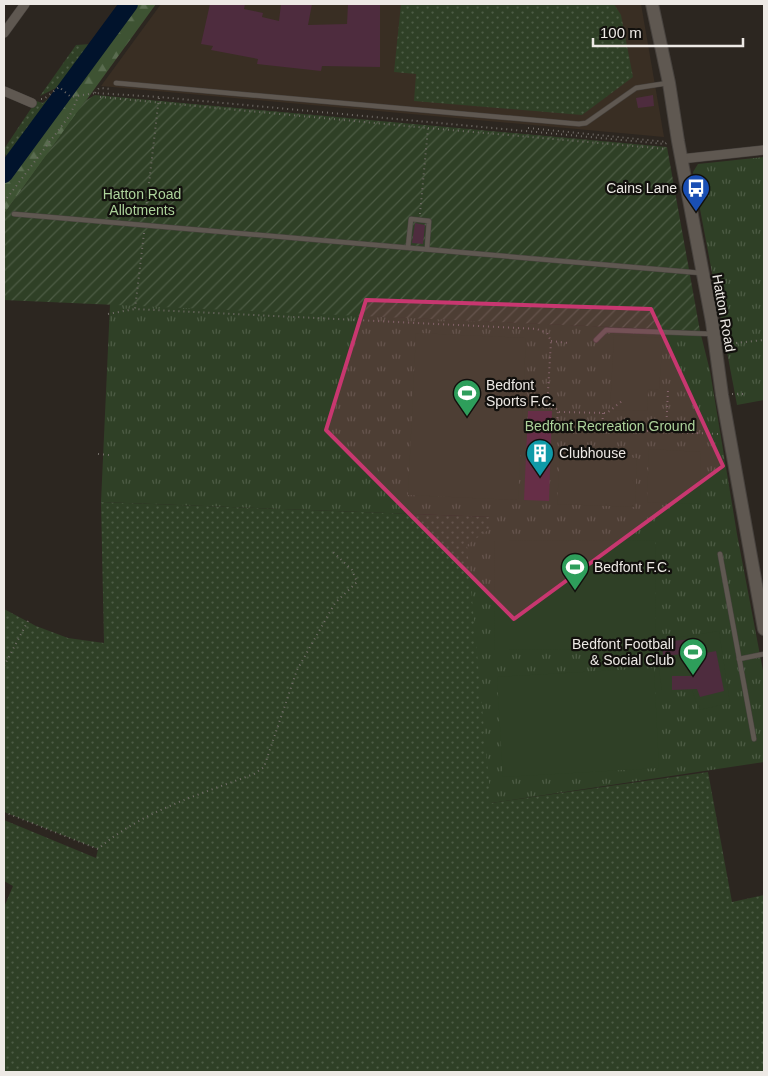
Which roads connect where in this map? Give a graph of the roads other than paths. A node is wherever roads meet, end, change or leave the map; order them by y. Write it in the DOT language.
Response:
graph roads {
  1 [pos="25,4"];
  2 [pos="652,4"];
  3 [pos="4,33"];
  4 [pos="669,82"];
  5 [pos="116,83"];
  6 [pos="4,91"];
  7 [pos="32,103"];
  8 [pos="679,149"];
  9 [pos="764,150"];
  10 [pos="14,214"];
  11 [pos="408,246"];
  12 [pos="427,248"];
  13 [pos="701,273"];
  14 [pos="596,340"];
  15 [pos="713,340"];
  16 [pos="720,554"];
  17 [pos="761,589"];
  18 [pos="764,629"];
  19 [pos="764,654"];
  20 [pos="739,659"];
  21 [pos="754,739"];
  1 -- 3 [label="street"];
  2 -- 4 [label="street, Hatton Road"];
  4 -- 5 [label="lane"];
  4 -- 8 [label="street, Hatton Road"];
  6 -- 7 [label="street"];
  8 -- 9 [label="street"];
  8 -- 13 [label="street, Hatton Road"];
  10 -- 11 [label="lane"];
  11 -- 12 [label="lane"];
  11 -- 12 [label="lane"];
  12 -- 13 [label="lane"];
  13 -- 15 [label="street, Hatton Road"];
  14 -- 15 [label="lane"];
  15 -- 17 [label="street, Hatton Road"];
  16 -- 20 [label="lane"];
  17 -- 18 [label="street, Hatton Road"];
  19 -- 20 [label="lane"];
  20 -- 21 [label="lane"];
}
